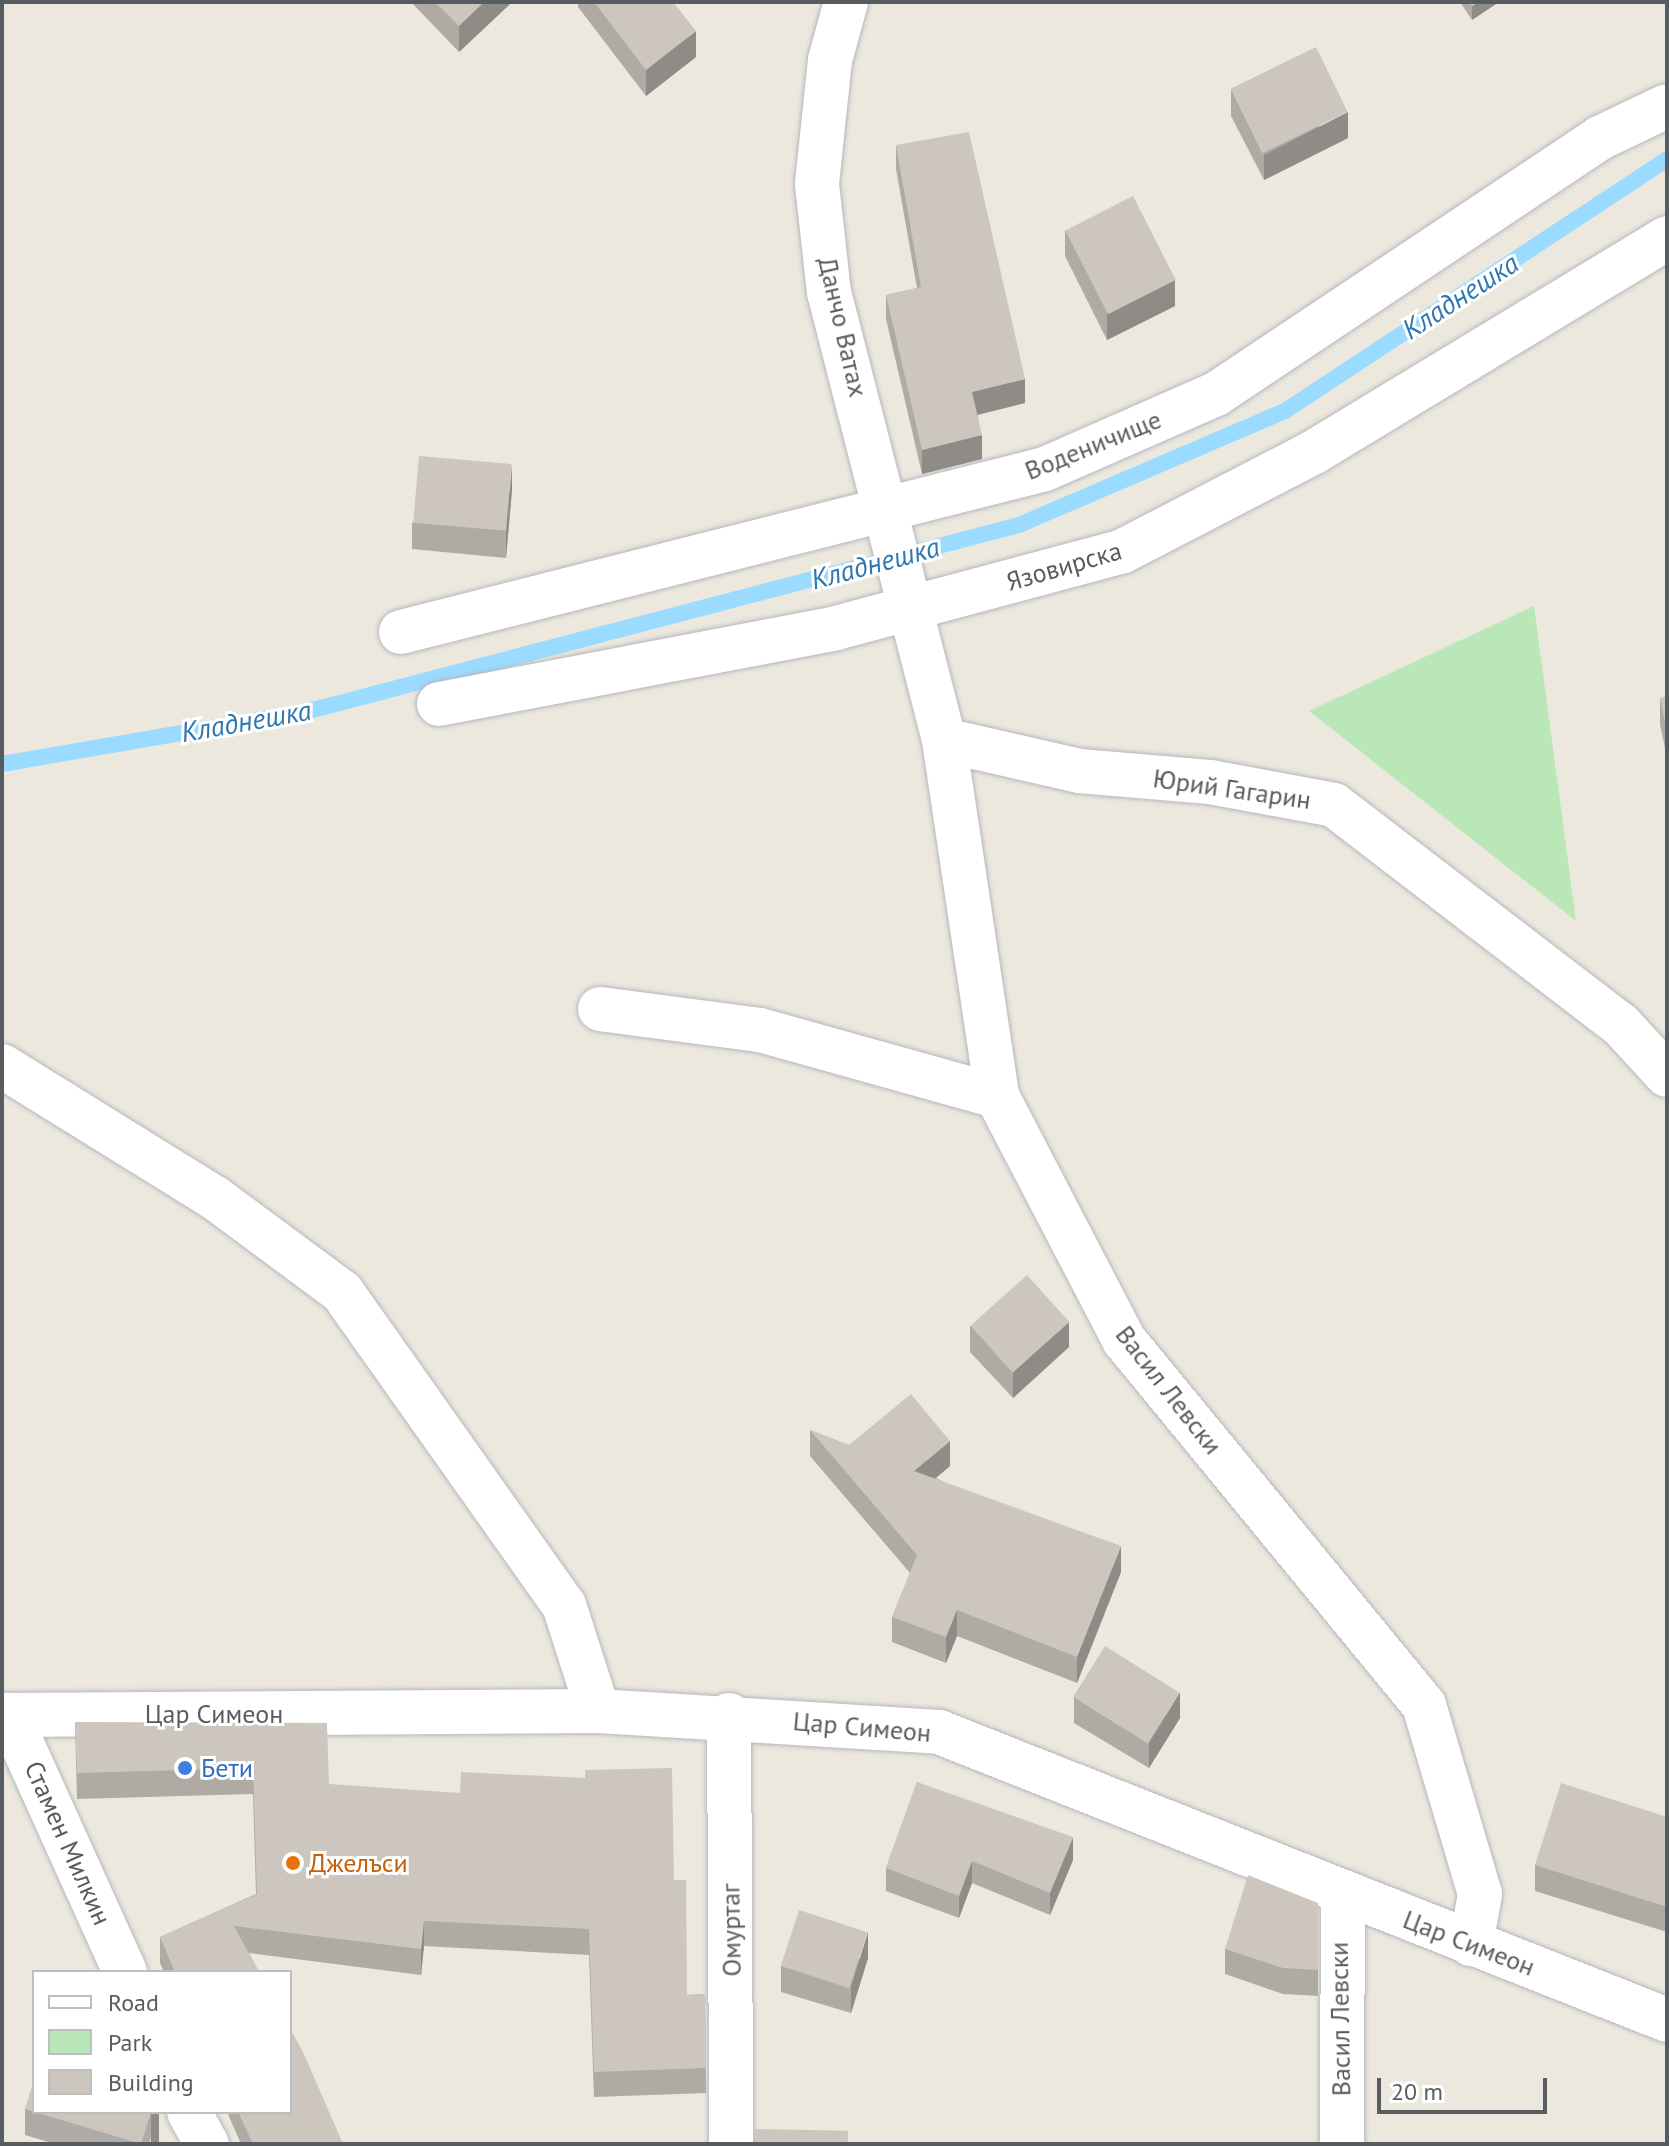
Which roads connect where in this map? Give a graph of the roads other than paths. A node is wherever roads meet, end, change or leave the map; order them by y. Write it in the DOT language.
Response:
graph roads {
  1 [pos="846,2"];
  2 [pos="1667,106"];
  3 [pos="1667,238"];
  4 [pos="890,512"];
  5 [pos="911,600"];
  6 [pos="401,632"];
  7 [pos="439,704"];
  8 [pos="944,740"];
  9 [pos="600,1009"];
  10 [pos="2,1066"];
  11 [pos="1667,1075"];
  12 [pos="997,1096"];
  13 [pos="598,1711"];
  14 [pos="6,1715"];
  15 [pos="729,1715"];
  16 [pos="1343,1894"];
  17 [pos="1471,1944"];
  18 [pos="124,1970"];
  19 [pos="1667,2020"];
  20 [pos="190,2114"];
  21 [pos="207,2144"];
  22 [pos="731,2144"];
  23 [pos="1342,2144"];
  1 -- 4 [label="street, Данчо Ватах"];
  2 -- 4 [label="street, Воденичище"];
  3 -- 5 [label="street, Язовирска"];
  4 -- 5 [label="street"];
  4 -- 6 [label="street, Воденичище"];
  5 -- 7 [label="street, Язовирска"];
  5 -- 8 [label="street"];
  8 -- 11 [label="street, Юрий Гагарин"];
  8 -- 12 [label="street, Васил Левски"];
  9 -- 12 [label="street"];
  10 -- 13 [label="street"];
  12 -- 17 [label="street, Васил Левски"];
  13 -- 14 [label="street, Цар Симеон"];
  13 -- 15 [label="street, Цар Симеон"];
  14 -- 18 [label="street, Стамен Милкин"];
  15 -- 16 [label="street, Цар Симеон"];
  15 -- 22 [label="street, Омуртаг"];
  16 -- 17 [label="street, Цар Симеон"];
  16 -- 23 [label="street, Васил Левски"];
  17 -- 19 [label="street, Цар Симеон"];
  20 -- 21 [label="street"];
}
